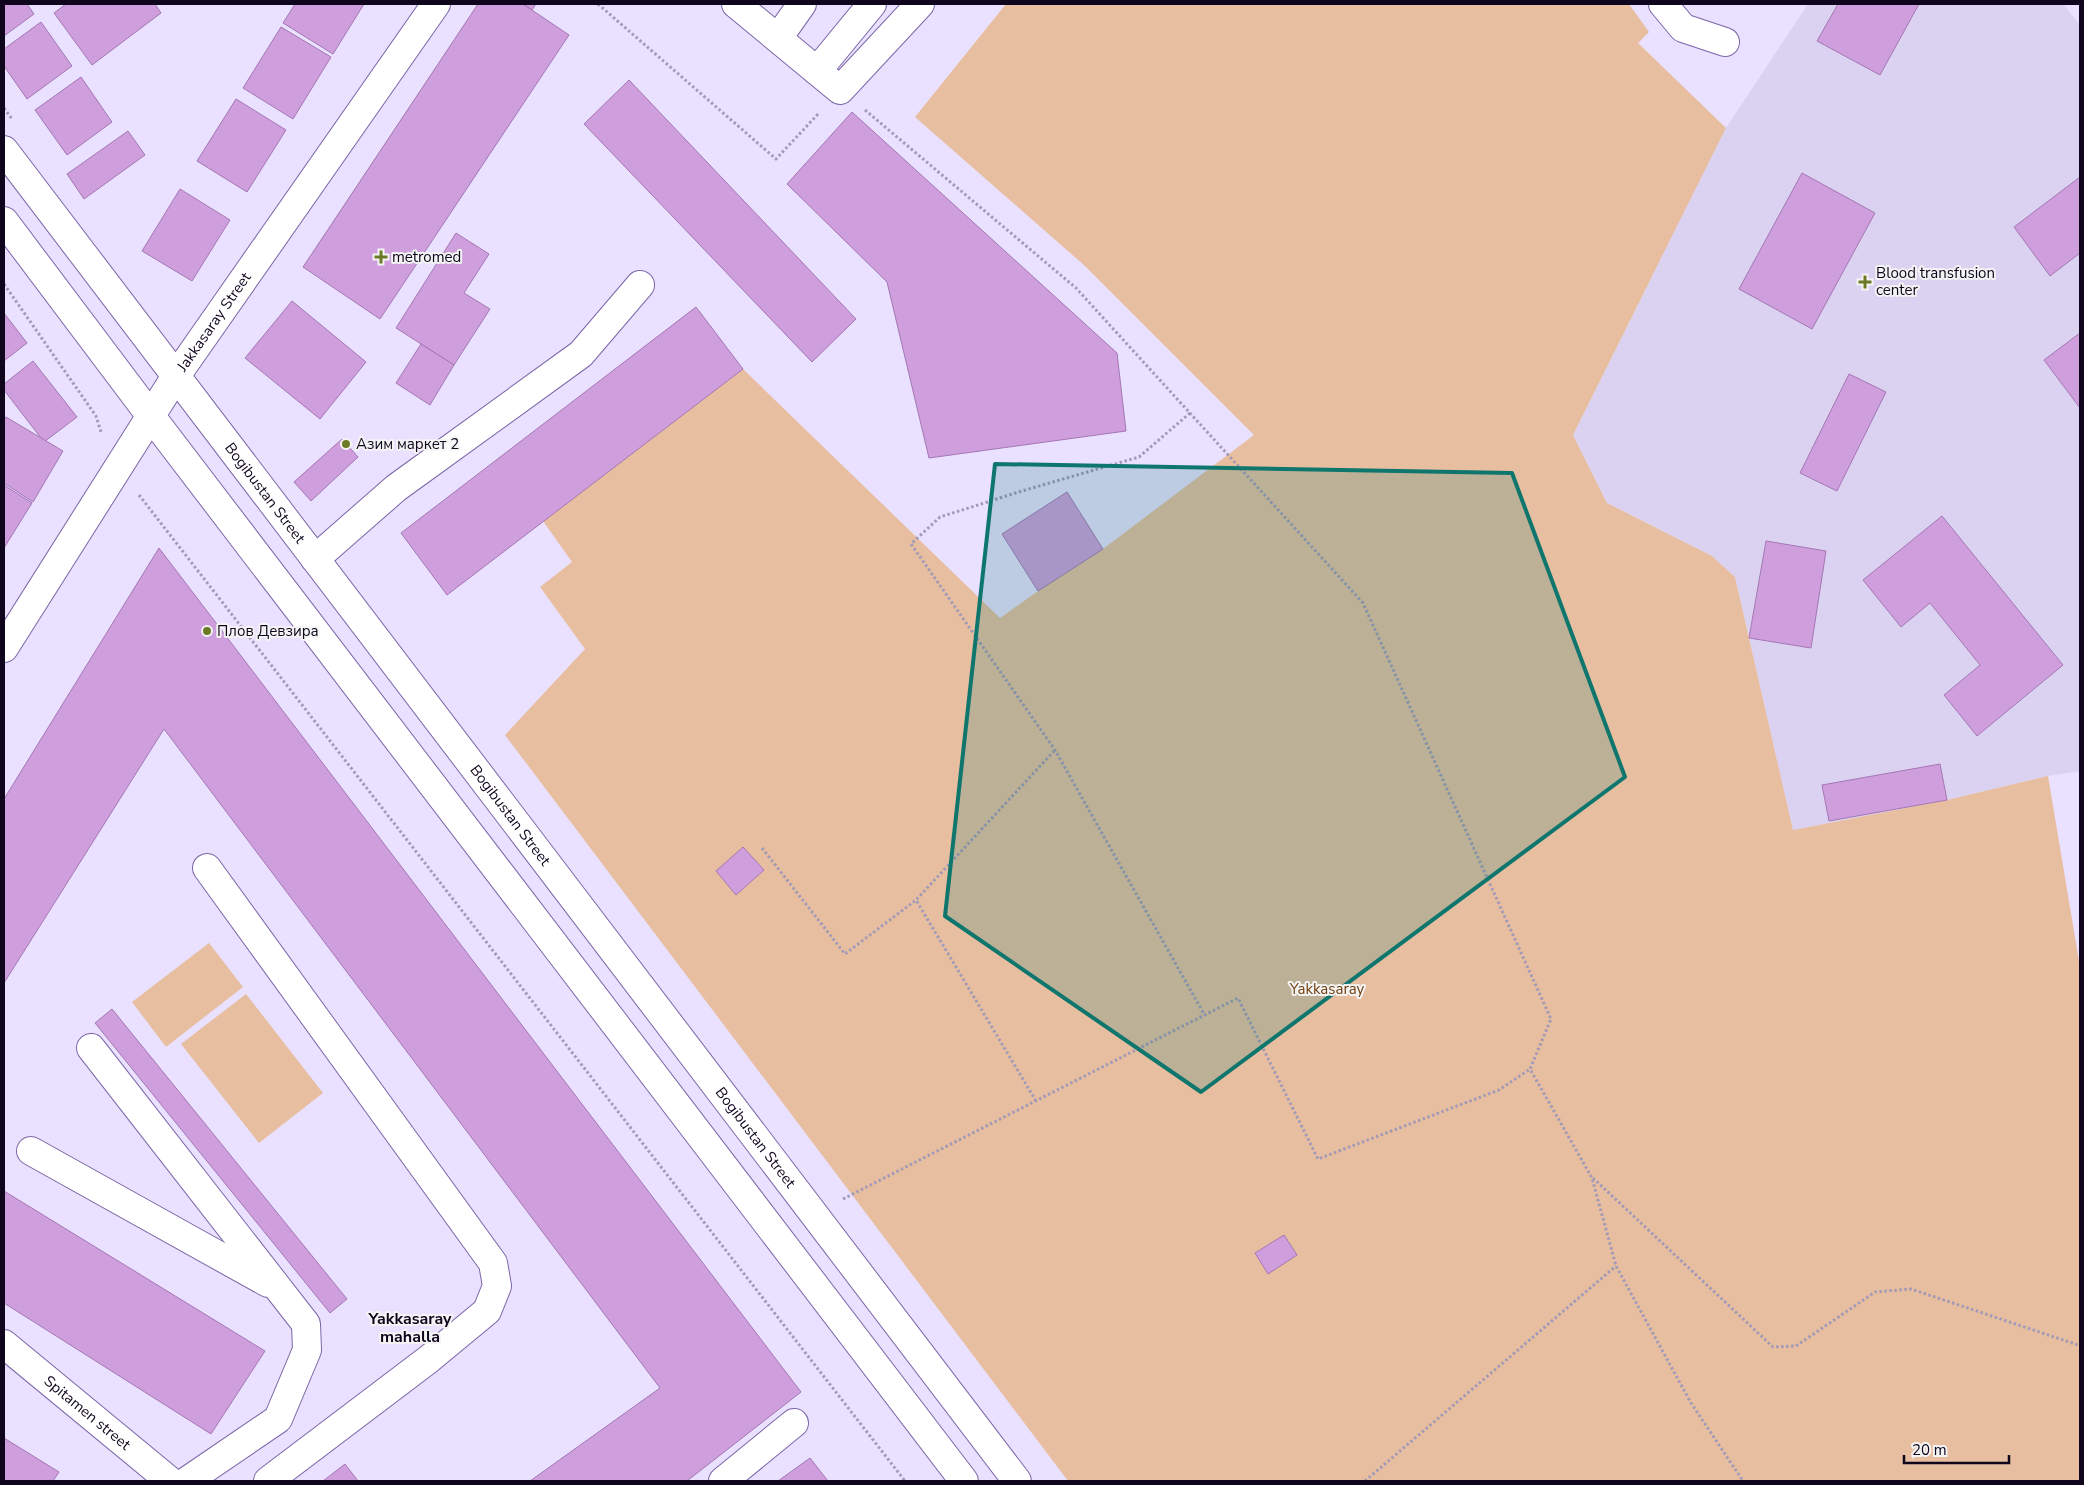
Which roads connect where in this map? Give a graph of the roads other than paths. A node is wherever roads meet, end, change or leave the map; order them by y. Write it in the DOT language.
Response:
graph roads {
  1 [pos="436,4"];
  2 [pos="736,4"];
  3 [pos="802,4"];
  4 [pos="872,4"];
  5 [pos="920,4"];
  6 [pos="1663,4"];
  7 [pos="778,38"];
  8 [pos="1725,42"];
  9 [pos="817,71"];
  10 [pos="4,150"];
  11 [pos="4,221"];
  12 [pos="640,286"];
  13 [pos="176,376"];
  14 [pos="150,415"];
  15 [pos="315,558"];
  16 [pos="4,648"];
  17 [pos="208,868"];
  18 [pos="91,1048"];
  19 [pos="31,1151"];
  20 [pos="278,1288"];
  21 [pos="5,1347"];
  22 [pos="794,1423"];
  23 [pos="170,1481"];
  24 [pos="187,1481"];
  25 [pos="268,1481"];
  26 [pos="723,1481"];
  27 [pos="964,1481"];
  28 [pos="1017,1481"];
  1 -- 13 [label="street, Jakkasaray Street"];
  2 -- 7 [label="street"];
  3 -- 7 [label="street"];
  4 -- 9 [label="street"];
  5 -- 9 [label="street"];
  6 -- 8 [label="street"];
  7 -- 9 [label="street"];
  10 -- 13 [label="street, Bogibustan Street"];
  11 -- 14 [label="street"];
  12 -- 15 [label="street"];
  13 -- 14 [label="street, Jakkasaray Street"];
  13 -- 15 [label="street, Bogibustan Street"];
  14 -- 16 [label="street, Jakkasaray Street"];
  14 -- 27 [label="street"];
  15 -- 28 [label="street, Bogibustan Street"];
  17 -- 25 [label="street"];
  18 -- 20 [label="street"];
  19 -- 20 [label="street"];
  20 -- 24 [label="street"];
  21 -- 23 [label="street, Spitamen street"];
  22 -- 26 [label="street"];
}
